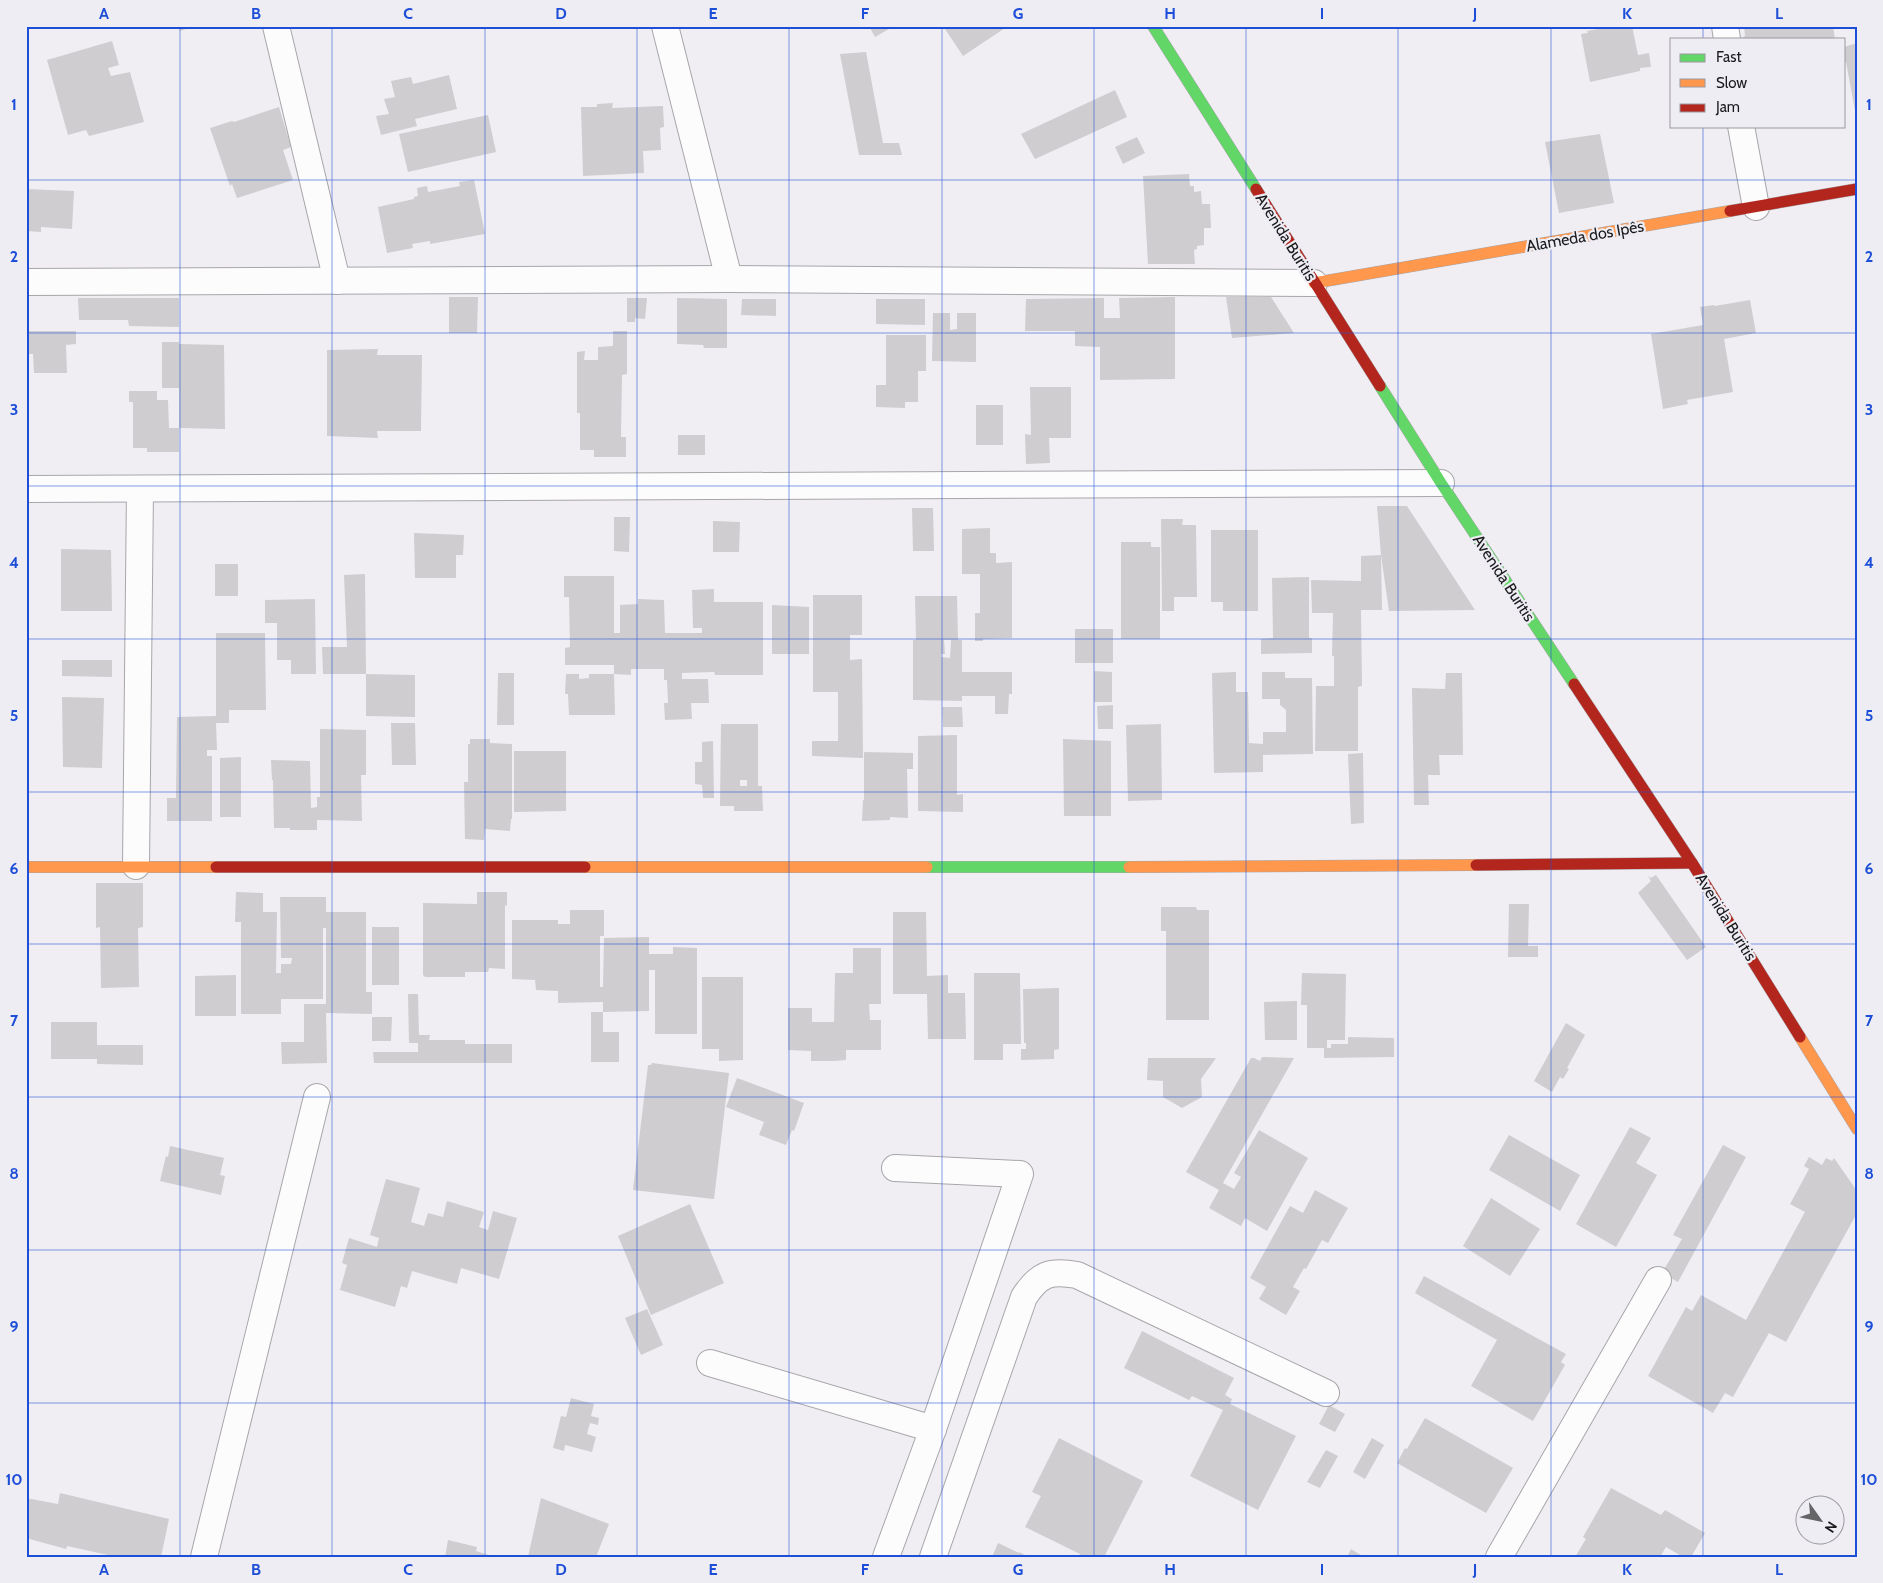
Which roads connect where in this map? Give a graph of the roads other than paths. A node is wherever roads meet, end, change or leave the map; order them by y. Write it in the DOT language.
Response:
graph roads {
  1 [pos="276,26"];
  2 [pos="666,26"];
  3 [pos="1153,26"];
  4 [pos="1741,128"];
  5 [pos="1857,190"];
  6 [pos="1756,207"];
  7 [pos="728,279"];
  8 [pos="337,281"];
  9 [pos="26,282"];
  10 [pos="1314,282"];
  11 [pos="1441,483"];
  12 [pos="26,489"];
  13 [pos="140,489"];
  14 [pos="1692,863"];
  15 [pos="136,866"];
  16 [pos="26,867"];
  17 [pos="317,1097"];
  18 [pos="1857,1129"];
  19 [pos="895,1168"];
  20 [pos="1658,1280"];
  21 [pos="710,1363"];
  22 [pos="1326,1393"];
  23 [pos="933,1429"];
  24 [pos="204,1557"];
  25 [pos="886,1557"];
  26 [pos="933,1557"];
  27 [pos="1499,1557"];
  1 -- 8 [label="street"];
  2 -- 7 [label="street"];
  3 -- 10 [label="street, Avenida Buritis"];
  4 -- 6 [label="street"];
  5 -- 6 [label="street, Alameda dos Ipês"];
  6 -- 10 [label="street, Alameda dos Ipês"];
  7 -- 8 [label="street"];
  7 -- 10 [label="street"];
  8 -- 9 [label="street"];
  10 -- 11 [label="street, Avenida Buritis"];
  11 -- 13 [label="street"];
  11 -- 14 [label="street, Avenida Buritis"];
  12 -- 13 [label="street"];
  13 -- 15 [label="street"];
  14 -- 15 [label="street"];
  14 -- 18 [label="street, Avenida Buritis"];
  15 -- 16 [label="street"];
  17 -- 24 [label="street"];
  19 -- 23 [label="street"];
  20 -- 27 [label="street"];
  21 -- 23 [label="street"];
  22 -- 26 [label="street"];
  23 -- 25 [label="street"];
}
